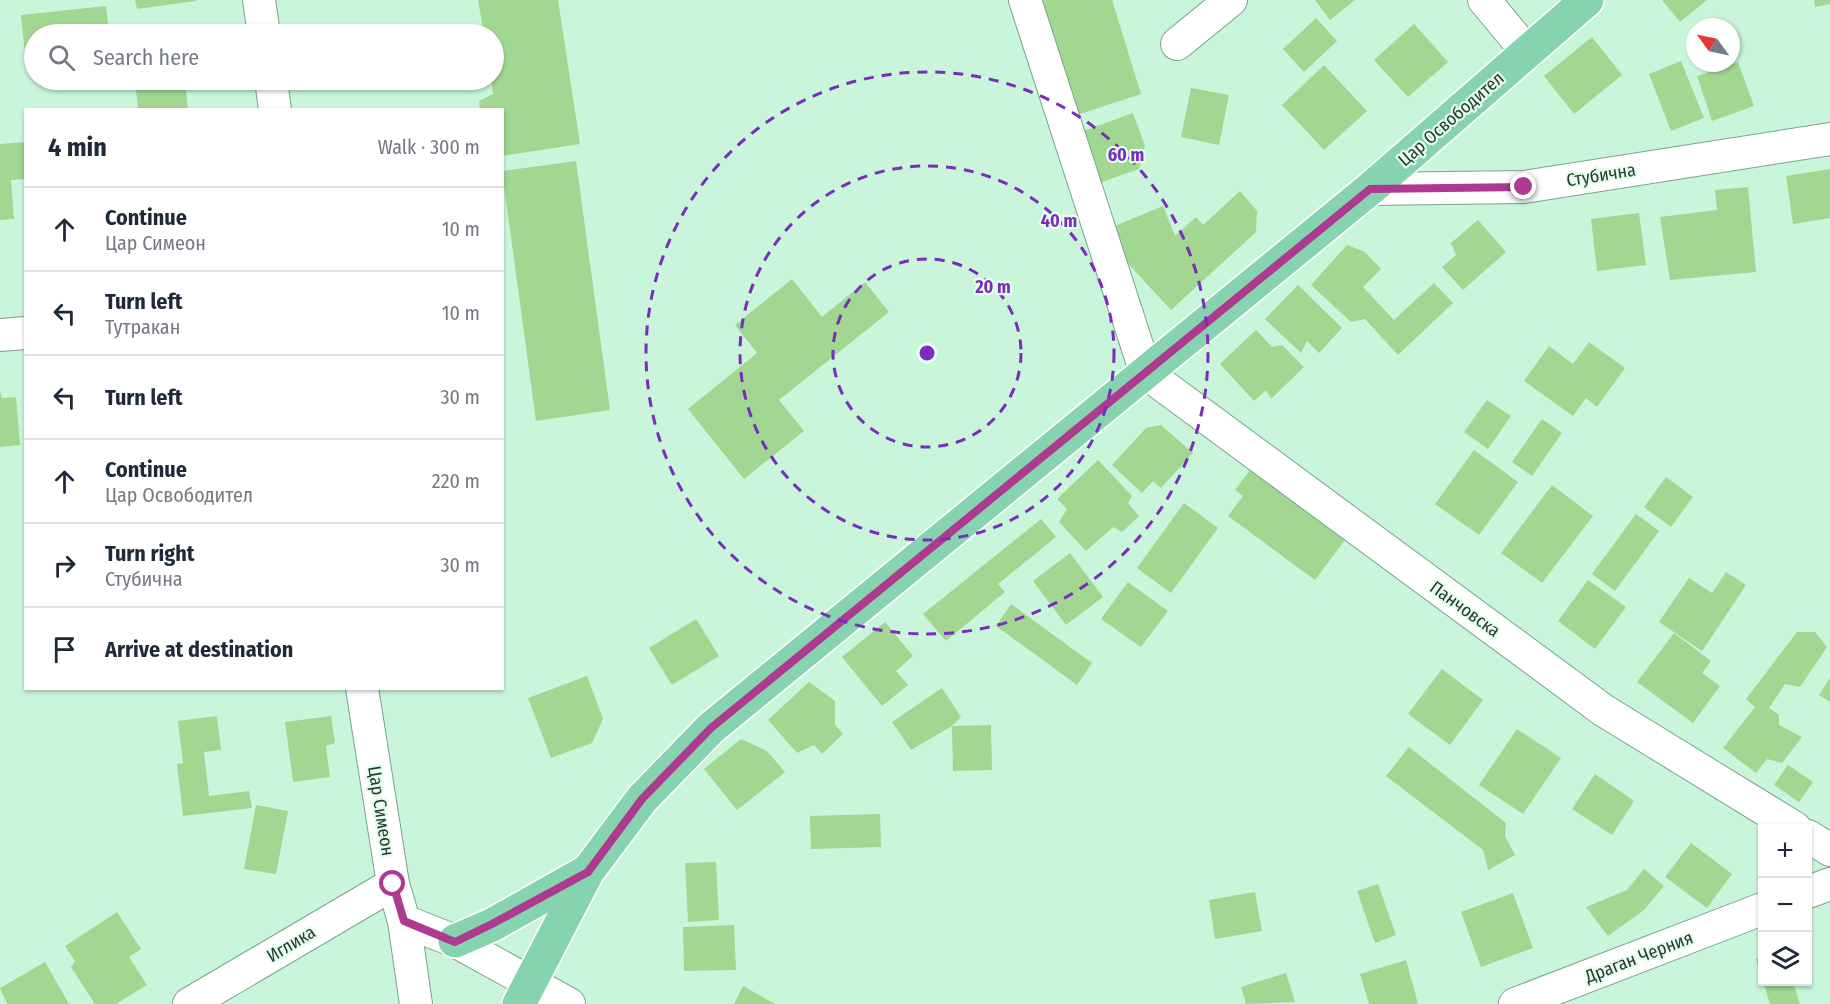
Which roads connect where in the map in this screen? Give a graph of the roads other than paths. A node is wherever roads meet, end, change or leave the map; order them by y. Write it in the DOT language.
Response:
graph roads {
  1 [pos="259,0"];
  2 [pos="1025,0"];
  3 [pos="1231,0"];
  4 [pos="1484,0"];
  5 [pos="1587,0"];
  6 [pos="263,24"];
  7 [pos="1177,44"];
  8 [pos="1528,53"];
  9 [pos="272,90"];
  10 [pos="275,108"];
  11 [pos="1830,139"];
  12 [pos="1370,189"];
  13 [pos="24,333"];
  14 [pos="0,335"];
  15 [pos="1146,373"];
  16 [pos="363,690"];
  17 [pos="1788,824"];
  18 [pos="1812,839"];
  19 [pos="1830,850"];
  20 [pos="588,872"];
  21 [pos="393,884"];
  22 [pos="1830,884"];
  23 [pos="1812,891"];
  24 [pos="1758,911"];
  25 [pos="404,921"];
  26 [pos="455,942"];
  27 [pos="525,992"];
  28 [pos="189,1004"];
  29 [pos="416,1004"];
  30 [pos="569,1004"];
  31 [pos="1515,1004"];
  1 -- 6 [label="street"];
  2 -- 15 [label="street"];
  3 -- 7 [label="street"];
  4 -- 8 [label="street"];
  5 -- 8 [label="main road, Цар Освободител"];
  8 -- 12 [label="main road, Цар Освободител"];
  9 -- 10 [label="street"];
  11 -- 12 [label="street, Стубична"];
  12 -- 15 [label="main road, Цар Освободител"];
  13 -- 14 [label="street"];
  15 -- 17 [label="street, Панчовска"];
  15 -- 20 [label="main road, Цар Освободител"];
  16 -- 21 [label="street, Цар Симеон"];
  18 -- 19 [label="street"];
  20 -- 26 [label="main road"];
  20 -- 27 [label="main road, Цар Освободител"];
  21 -- 25 [label="street, Цар Симеон"];
  21 -- 28 [label="street, Иглика"];
  22 -- 23 [label="street"];
  24 -- 31 [label="street, Драган Черния"];
  25 -- 26 [label="street"];
  25 -- 29 [label="street, Цар Симеон"];
  26 -- 27 [label="street"];
  27 -- 30 [label="street"];
}
